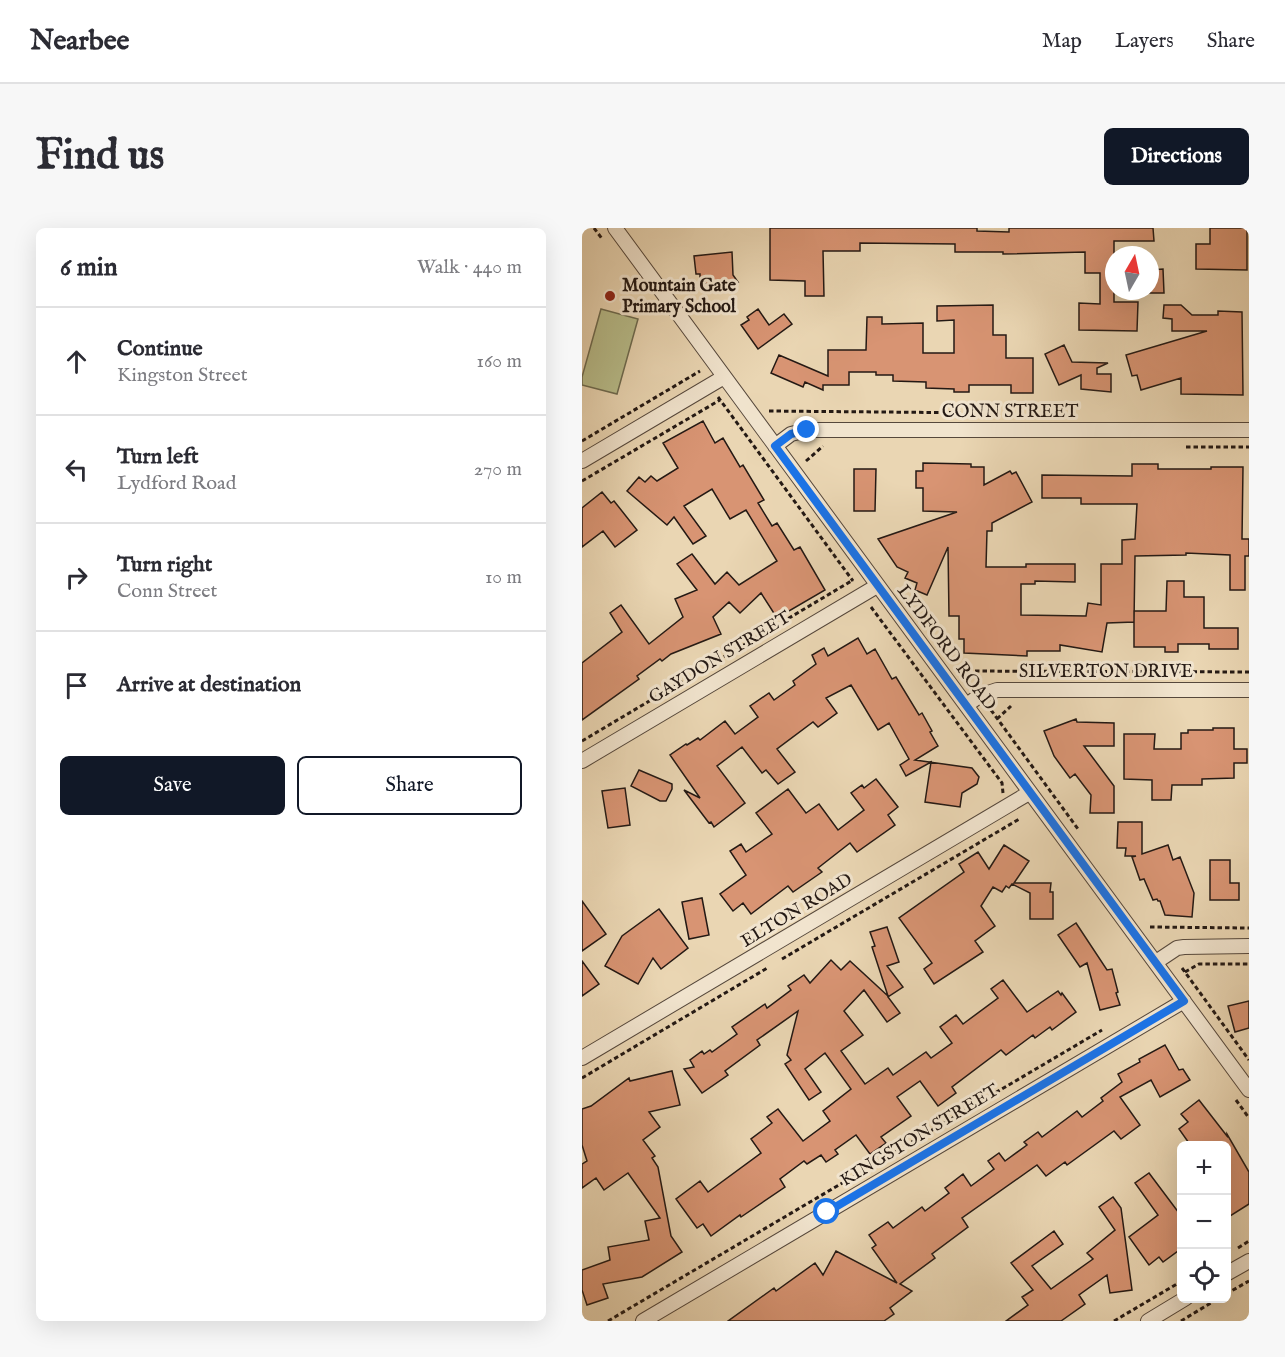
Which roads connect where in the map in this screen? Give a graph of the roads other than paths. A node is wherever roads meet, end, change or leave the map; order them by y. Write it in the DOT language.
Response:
graph roads {
  1 [pos="615,228"];
  2 [pos="724,377"];
  3 [pos="1249,430"];
  4 [pos="775,446"];
  5 [pos="582,461"];
  6 [pos="877,586"];
  7 [pos="1249,690"];
  8 [pos="967,705"];
  9 [pos="582,761"];
  10 [pos="1029,794"];
  11 [pos="1249,946"];
  12 [pos="1156,962"];
  13 [pos="1184,1001"];
  14 [pos="582,1058"];
  15 [pos="1249,1090"];
  16 [pos="1249,1261"];
  17 [pos="1231,1272"];
  18 [pos="1179,1303"];
  19 [pos="643,1321"];
  20 [pos="1148,1321"];
  1 -- 2 [label="street, LYDFORD ROAD"];
  2 -- 4 [label="street, LYDFORD ROAD"];
  2 -- 5 [label="street"];
  3 -- 4 [label="street, CONN STREET"];
  4 -- 6 [label="street, LYDFORD ROAD"];
  6 -- 8 [label="street, LYDFORD ROAD"];
  6 -- 9 [label="street, GAYDON STREET"];
  7 -- 8 [label="street, SILVERTON DRIVE"];
  8 -- 10 [label="street, LYDFORD ROAD"];
  10 -- 12 [label="street, LYDFORD ROAD"];
  10 -- 14 [label="street, ELTON ROAD"];
  11 -- 12 [label="street"];
  12 -- 13 [label="street, LYDFORD ROAD"];
  13 -- 15 [label="street, LYDFORD ROAD"];
  13 -- 19 [label="street, KINGSTON STREET"];
  16 -- 17 [label="street"];
  18 -- 20 [label="street"];
}
